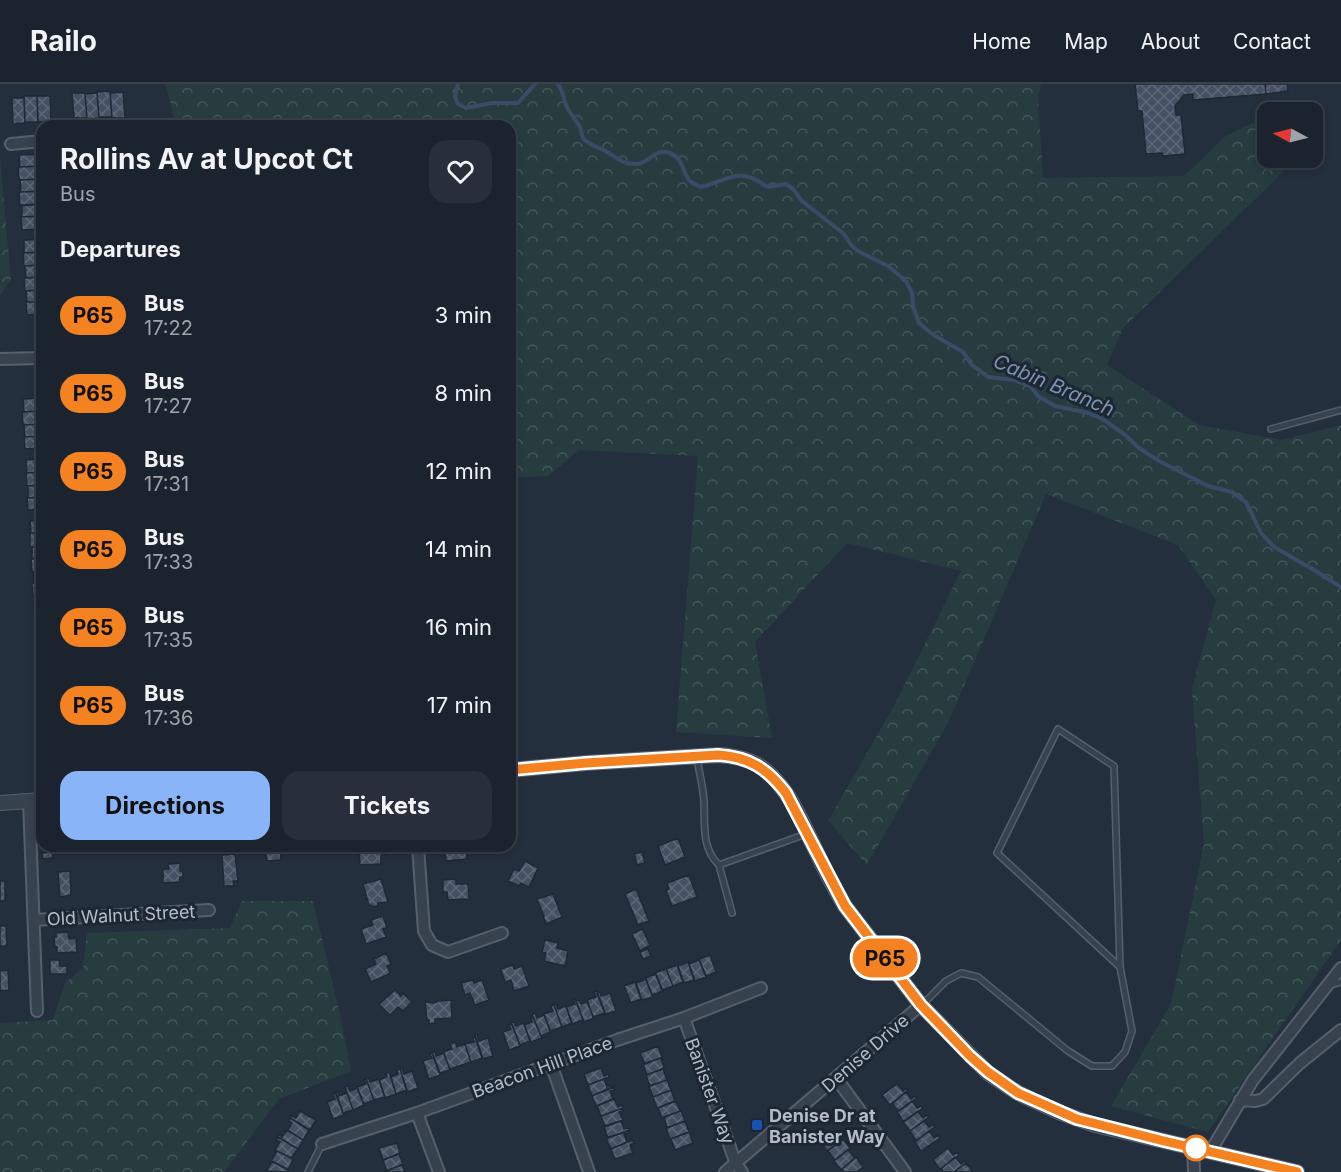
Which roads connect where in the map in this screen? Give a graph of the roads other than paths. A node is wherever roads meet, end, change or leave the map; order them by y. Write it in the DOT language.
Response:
graph roads {
  1 [pos="36,142"];
  2 [pos="11,144"];
  3 [pos="36,358"];
  4 [pos="0,359"];
  5 [pos="1341,410"];
  6 [pos="1271,429"];
  7 [pos="697,756"];
  8 [pos="516,769"];
  9 [pos="36,801"];
  10 [pos="0,803"];
  11 [pos="807,833"];
  12 [pos="418,852"];
  13 [pos="719,865"];
  14 [pos="209,910"];
  15 [pos="732,913"];
  16 [pos="34,920"];
  17 [pos="502,933"];
  18 [pos="1120,967"];
  19 [pos="1341,968"];
  20 [pos="1341,982"];
  21 [pos="1328,985"];
  22 [pos="761,988"];
  23 [pos="921,1005"];
  24 [pos="37,1011"];
  25 [pos="684,1018"];
  26 [pos="1341,1030"];
  27 [pos="551,1064"];
  28 [pos="836,1078"];
  29 [pos="1240,1100"];
  30 [pos="417,1113"];
  31 [pos="322,1144"];
  32 [pos="1193,1147"];
  33 [pos="1210,1152"];
  34 [pos="739,1168"];
  35 [pos="308,1172"];
  36 [pos="439,1172"];
  37 [pos="589,1172"];
  38 [pos="725,1172"];
  39 [pos="905,1172"];
  40 [pos="1194,1172"];
  41 [pos="1297,1172"];
  1 -- 2 [label="street"];
  3 -- 4 [label="street"];
  5 -- 6 [label="lane"];
  7 -- 8 [label="street"];
  7 -- 11 [label="street"];
  7 -- 13 [label="lane"];
  9 -- 10 [label="street"];
  9 -- 16 [label="street"];
  11 -- 13 [label="lane"];
  11 -- 23 [label="street"];
  12 -- 17 [label="street"];
  13 -- 15 [label="lane"];
  14 -- 16 [label="street, Old Walnut Street"];
  16 -- 24 [label="street"];
  18 -- 18 [label="lane"];
  18 -- 23 [label="lane"];
  19 -- 21 [label="street"];
  20 -- 21 [label="lane"];
  21 -- 29 [label="street"];
  22 -- 25 [label="street, Beacon Hill Place"];
  23 -- 28 [label="street, Denise Drive"];
  23 -- 32 [label="street"];
  25 -- 27 [label="street, Beacon Hill Place"];
  25 -- 34 [label="street, Banister Way"];
  26 -- 29 [label="street"];
  27 -- 30 [label="street, Beacon Hill Place"];
  27 -- 37 [label="street"];
  28 -- 34 [label="street, Denise Drive"];
  28 -- 39 [label="street"];
  29 -- 33 [label="street"];
  30 -- 31 [label="street, Beacon Hill Place"];
  30 -- 36 [label="street"];
  31 -- 35 [label="lane"];
  32 -- 33 [label="street"];
  32 -- 40 [label="street"];
  33 -- 41 [label="street"];
  34 -- 38 [label="street, Denise Drive"];
}
